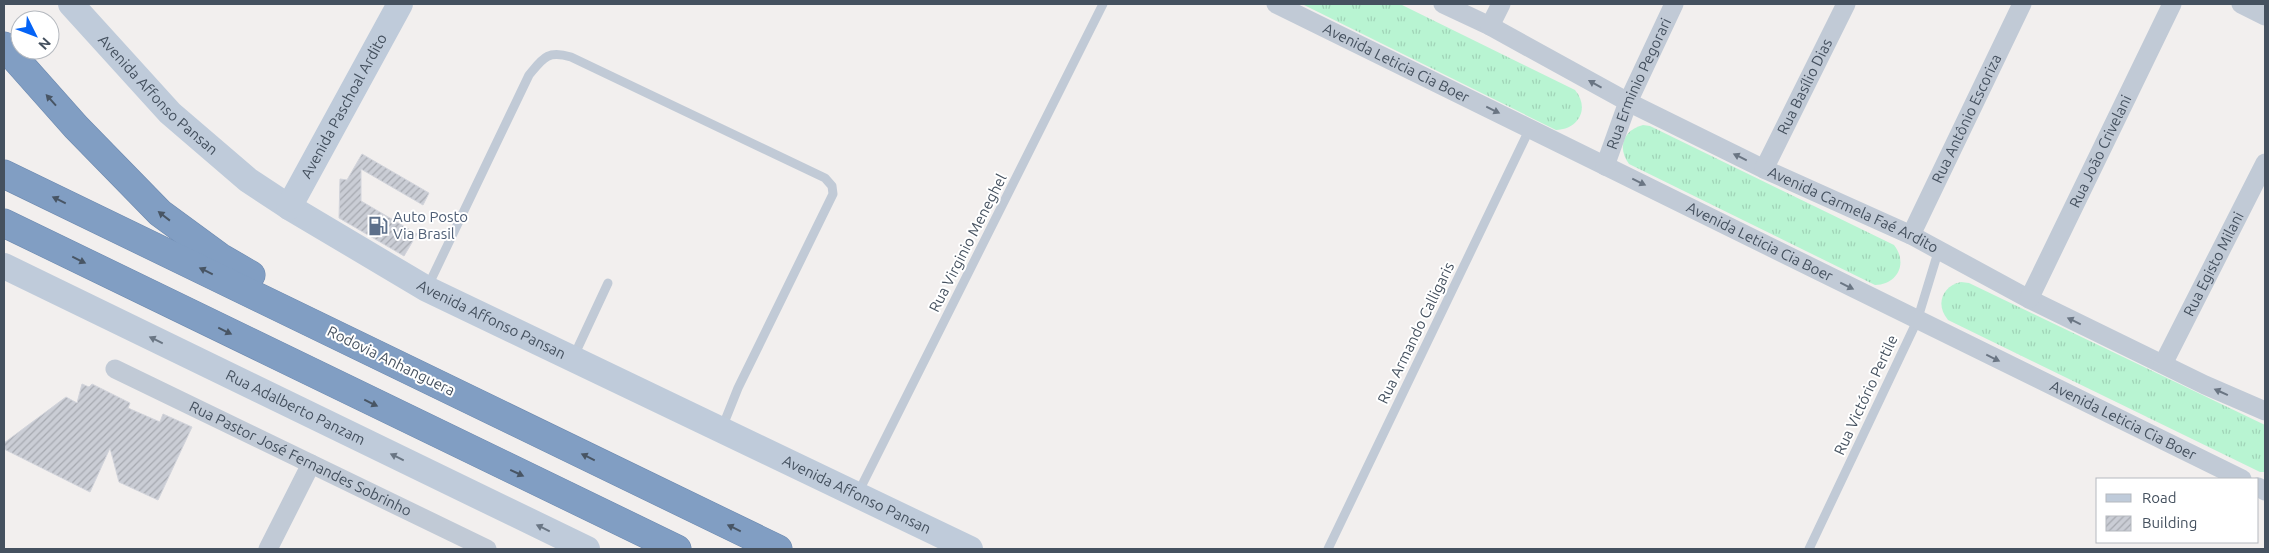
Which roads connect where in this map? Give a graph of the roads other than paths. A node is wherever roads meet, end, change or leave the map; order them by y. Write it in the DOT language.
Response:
graph roads {
  1 [pos="71,4"];
  2 [pos="400,4"];
  3 [pos="1103,4"];
  4 [pos="1276,4"];
  5 [pos="1443,4"];
  6 [pos="1501,4"];
  7 [pos="1674,4"];
  8 [pos="1846,4"];
  9 [pos="2022,4"];
  10 [pos="2172,4"];
  11 [pos="2241,4"];
  12 [pos="2265,16"];
  13 [pos="1490,26"];
  14 [pos="4,46"];
  15 [pos="1628,102"];
  16 [pos="1530,128"];
  17 [pos="2265,164"];
  18 [pos="1605,166"];
  19 [pos="1764,169"];
  20 [pos="4,174"];
  21 [pos="289,207"];
  22 [pos="4,223"];
  23 [pos="1911,234"];
  24 [pos="1939,249"];
  25 [pos="4,266"];
  26 [pos="608,283"];
  27 [pos="427,289"];
  28 [pos="2029,299"];
  29 [pos="285,310"];
  30 [pos="1917,321"];
  31 [pos="573,358"];
  32 [pos="2163,364"];
  33 [pos="115,369"];
  34 [pos="2265,411"];
  35 [pos="721,430"];
  36 [pos="311,464"];
  37 [pos="2240,478"];
  38 [pos="856,496"];
  39 [pos="268,549"];
  40 [pos="486,549"];
  41 [pos="587,549"];
  42 [pos="677,549"];
  43 [pos="778,549"];
  44 [pos="970,549"];
  45 [pos="1328,549"];
  46 [pos="1809,549"];
  1 -- 21 [label="main road, Avenida Affonso Pansan"];
  2 -- 21 [label="main road, Avenida Paschoal Ardito"];
  3 -- 38 [label="lane, Rua Virginio Meneghel"];
  4 -- 16 [label="street, Avenida Leticia Cia Boer, one-way"];
  5 -- 13 [label="street, Avenida Carmela Faé Ardito"];
  6 -- 13 [label="street"];
  7 -- 15 [label="street, Rua Erminio Pegorari"];
  8 -- 19 [label="street, Rua Basílio Dias"];
  9 -- 23 [label="street, Rua Antônio Escoriza"];
  10 -- 28 [label="street, Rua João Crivelani"];
  11 -- 12 [label="street"];
  15 -- 13 [label="street, Avenida Carmela Faé Ardito, one-way"];
  29 -- 14 [label="highway, one-way"];
  15 -- 18 [label="street, Rua Erminio Pegorari"];
  19 -- 15 [label="street, Avenida Carmela Faé Ardito, one-way"];
  16 -- 18 [label="street, Avenida Leticia Cia Boer"];
  16 -- 45 [label="lane, Rua Armando Calligaris"];
  17 -- 32 [label="street, Rua Egisto Milani"];
  18 -- 30 [label="street, Avenida Leticia Cia Boer, one-way"];
  19 -- 23 [label="street, Avenida Carmela Faé Ardito"];
  29 -- 20 [label="highway, Rodovia Anhanguera, one-way"];
  21 -- 27 [label="main road, Avenida Affonso Pansan"];
  22 -- 42 [label="highway, one-way"];
  23 -- 24 [label="street, Avenida Carmela Faé Ardito"];
  24 -- 28 [label="street, Avenida Carmela Faé Ardito"];
  24 -- 30 [label="lane, Rua Victório Pertile"];
  41 -- 25 [label="main road, Rua Adalberto Panzam, one-way"];
  26 -- 31 [label="lane"];
  27 -- 31 [label="main road, Avenida Affonso Pansan"];
  27 -- 35 [label="lane"];
  32 -- 28 [label="street, Avenida Carmela Faé Ardito, one-way"];
  43 -- 29 [label="highway, Rodovia Anhanguera, one-way"];
  30 -- 37 [label="street, Avenida Leticia Cia Boer, one-way"];
  30 -- 46 [label="lane, Rua Victório Pertile"];
  31 -- 35 [label="main road, Avenida Affonso Pansan"];
  34 -- 32 [label="street, Avenida Carmela Faé Ardito, one-way"];
  33 -- 36 [label="street, Rua Pastor José Fernandes Sobrinho"];
  35 -- 38 [label="main road, Avenida Affonso Pansan"];
  36 -- 39 [label="street"];
  36 -- 40 [label="street, Rua Pastor José Fernandes Sobrinho"];
  38 -- 44 [label="main road, Avenida Affonso Pansan"];
}
